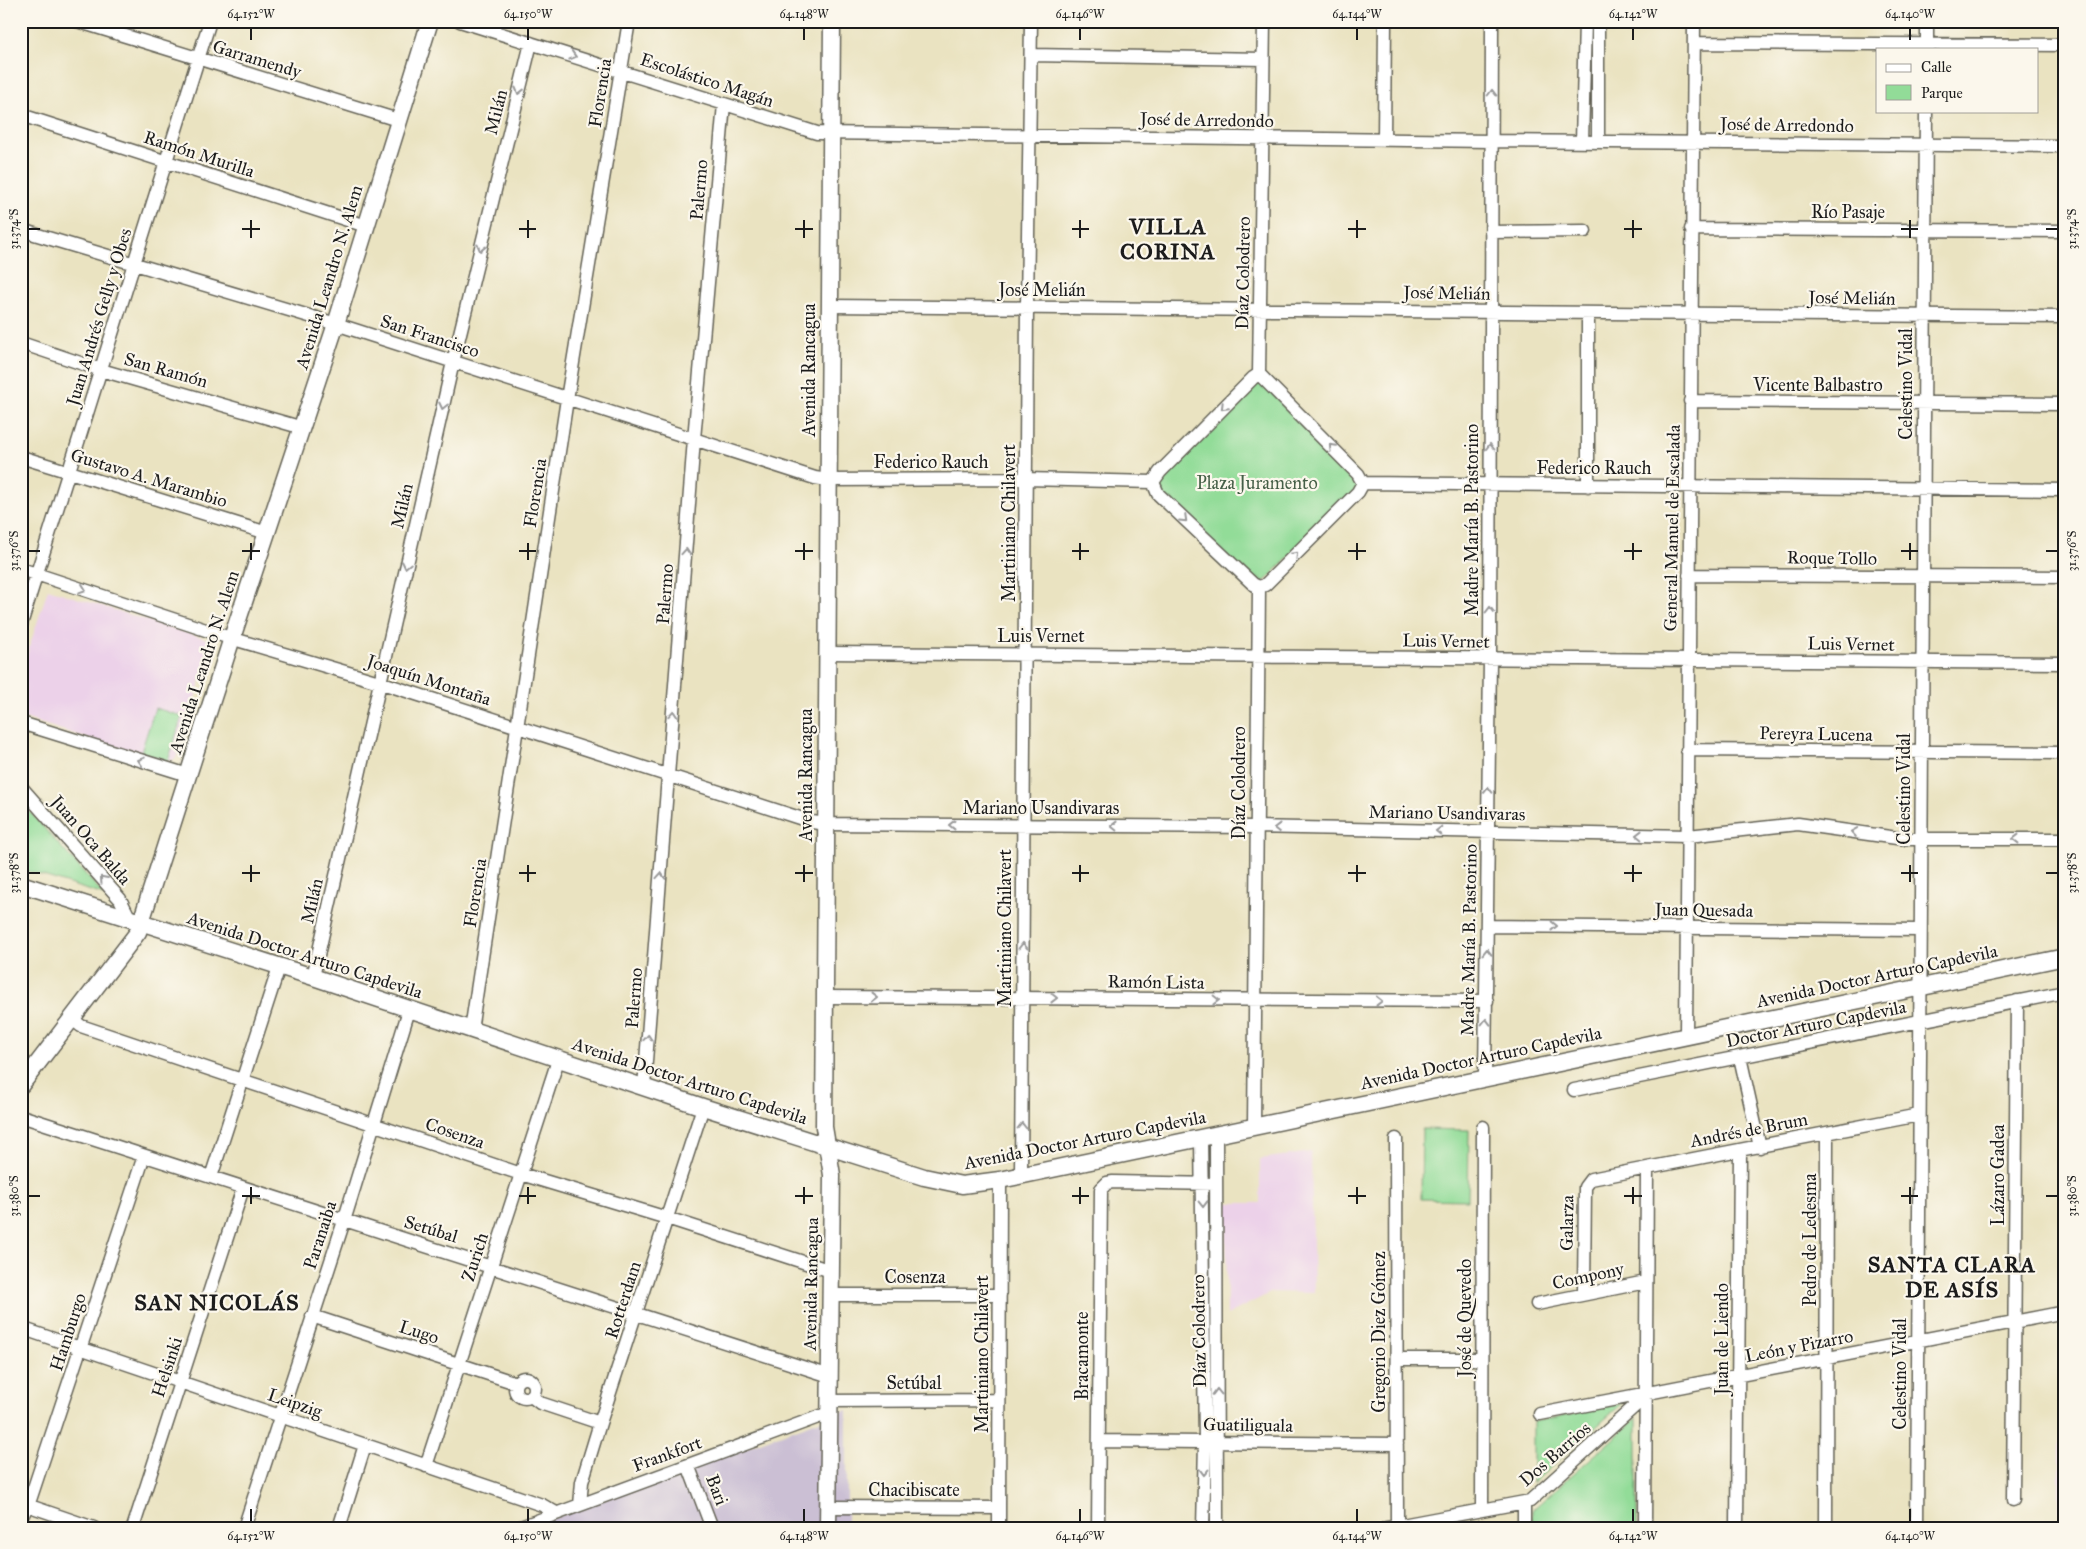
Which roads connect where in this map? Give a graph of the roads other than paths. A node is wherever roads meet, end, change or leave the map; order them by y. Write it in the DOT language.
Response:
graph roads {
  1 [pos="77,21"];
  2 [pos="210,21"];
  3 [pos="430,21"];
  4 [pos="460,21"];
  5 [pos="629,21"];
  6 [pos="832,21"];
  7 [pos="1031,21"];
  8 [pos="1264,21"];
  9 [pos="1385,21"];
  10 [pos="1492,21"];
  11 [pos="1585,21"];
  12 [pos="1596,21"];
  13 [pos="1694,21"];
  14 [pos="1927,21"];
  15 [pos="531,43"];
  16 [pos="1694,44"];
  17 [pos="2065,45"];
  18 [pos="1927,46"];
  19 [pos="1031,55"];
  20 [pos="1263,59"];
  21 [pos="198,60"];
  22 [pos="621,71"];
  23 [pos="724,104"];
  24 [pos="1926,112"];
  25 [pos="21,115"];
  26 [pos="398,120"];
  27 [pos="830,134"];
  28 [pos="1030,136"];
  29 [pos="1262,138"];
  30 [pos="1384,140"];
  31 [pos="1492,142"];
  32 [pos="1582,142"];
  33 [pos="1598,142"];
  34 [pos="1693,142"];
  35 [pos="1926,144"];
  36 [pos="2065,146"];
  37 [pos="167,161"];
  38 [pos="366,224"];
  39 [pos="1691,229"];
  40 [pos="21,230"];
  41 [pos="1925,230"];
  42 [pos="1585,231"];
  43 [pos="2065,231"];
  44 [pos="1491,232"];
  45 [pos="134,265"];
  46 [pos="829,306"];
  47 [pos="1027,307"];
  48 [pos="1260,309"];
  49 [pos="1490,311"];
  50 [pos="1588,313"];
  51 [pos="1691,314"];
  52 [pos="1924,316"];
  53 [pos="2065,317"];
  54 [pos="336,324"];
  55 [pos="21,343"];
  56 [pos="453,362"];
  57 [pos="101,370"];
  58 [pos="1260,374"];
  59 [pos="567,399"];
  60 [pos="1690,401"];
  61 [pos="1924,403"];
  62 [pos="2065,404"];
  63 [pos="302,428"];
  64 [pos="694,440"];
  65 [pos="21,457"];
  66 [pos="69,471"];
  67 [pos="1026,479"];
  68 [pos="828,480"];
  69 [pos="1153,482"];
  70 [pos="1363,483"];
  71 [pos="1490,485"];
  72 [pos="1588,486"];
  73 [pos="1690,486"];
  74 [pos="1923,489"];
  75 [pos="2065,490"];
  76 [pos="267,533"];
  77 [pos="21,569"];
  78 [pos="37,574"];
  79 [pos="1689,575"];
  80 [pos="1922,577"];
  81 [pos="2065,577"];
  82 [pos="1259,587"];
  83 [pos="21,624"];
  84 [pos="232,638"];
  85 [pos="826,653"];
  86 [pos="1025,654"];
  87 [pos="1258,656"];
  88 [pos="1490,658"];
  89 [pos="1688,659"];
  90 [pos="1922,663"];
  91 [pos="2065,663"];
  92 [pos="379,682"];
  93 [pos="21,723"];
  94 [pos="518,727"];
  95 [pos="1687,750"];
  96 [pos="1921,752"];
  97 [pos="2065,753"];
  98 [pos="188,775"];
  99 [pos="668,777"];
  100 [pos="21,787"];
  101 [pos="826,824"];
  102 [pos="1024,825"];
  103 [pos="1256,827"];
  104 [pos="1488,831"];
  105 [pos="1688,836"];
  106 [pos="1921,839"];
  107 [pos="2065,839"];
  108 [pos="21,884"];
  109 [pos="136,921"];
  110 [pos="1487,926"];
  111 [pos="1687,928"];
  112 [pos="1920,930"];
  113 [pos="2065,957"];
  114 [pos="279,967"];
  115 [pos="313,977"];
  116 [pos="1920,988"];
  117 [pos="2065,992"];
  118 [pos="825,997"];
  119 [pos="1022,997"];
  120 [pos="1255,1001"];
  121 [pos="1487,1001"];
  122 [pos="2017,1001"];
  123 [pos="409,1010"];
  124 [pos="71,1018"];
  125 [pos="1920,1020"];
  126 [pos="471,1030"];
  127 [pos="1686,1035"];
  128 [pos="1740,1057"];
  129 [pos="558,1060"];
  130 [pos="27,1068"];
  131 [pos="1485,1078"];
  132 [pos="242,1079"];
  133 [pos="21,1084"];
  134 [pos="644,1087"];
  135 [pos="1574,1090"];
  136 [pos="703,1107"];
  137 [pos="1919,1115"];
  138 [pos="21,1116"];
  139 [pos="374,1124"];
  140 [pos="1254,1126"];
  141 [pos="1483,1127"];
  142 [pos="1827,1133"];
  143 [pos="1208,1136"];
  144 [pos="1396,1139"];
  145 [pos="826,1147"];
  146 [pos="1760,1147"];
  147 [pos="1740,1150"];
  148 [pos="144,1156"];
  149 [pos="1647,1168"];
  150 [pos="521,1174"];
  151 [pos="1021,1174"];
  152 [pos="211,1177"];
  153 [pos="1000,1180"];
  154 [pos="1586,1183"];
  155 [pos="1209,1184"];
  156 [pos="243,1188"];
  157 [pos="667,1218"];
  158 [pos="344,1221"];
  159 [pos="491,1266"];
  160 [pos="831,1271"];
  161 [pos="1646,1282"];
  162 [pos="1584,1294"];
  163 [pos="831,1295"];
  164 [pos="1000,1295"];
  165 [pos="1537,1304"];
  166 [pos="2065,1312"];
  167 [pos="637,1313"];
  168 [pos="312,1316"];
  169 [pos="2015,1322"];
  170 [pos="21,1328"];
  171 [pos="1918,1341"];
  172 [pos="80,1349"];
  173 [pos="1397,1359"];
  174 [pos="1482,1359"];
  175 [pos="1828,1359"];
  176 [pos="459,1364"];
  177 [pos="830,1376"];
  178 [pos="1739,1376"];
  179 [pos="180,1383"];
  180 [pos="1645,1395"];
  181 [pos="999,1400"];
  182 [pos="829,1407"];
  183 [pos="1540,1414"];
  184 [pos="280,1416"];
  185 [pos="600,1423"];
  186 [pos="1099,1442"];
  187 [pos="1211,1442"];
  188 [pos="1397,1444"];
  189 [pos="365,1445"];
  190 [pos="688,1465"];
  191 [pos="426,1466"];
  192 [pos="2013,1500"];
  193 [pos="1524,1503"];
  194 [pos="580,1505"];
  195 [pos="828,1507"];
  196 [pos="999,1508"];
  197 [pos="23,1509"];
  198 [pos="1482,1510"];
  199 [pos="556,1513"];
  200 [pos="543,1523"];
  201 [pos="1434,1523"];
  202 [pos="1391,1527"];
  203 [pos="94,1528"];
  204 [pos="133,1528"];
  205 [pos="244,1528"];
  206 [pos="339,1528"];
  207 [pos="518,1528"];
  208 [pos="712,1528"];
  209 [pos="828,1528"];
  210 [pos="999,1528"];
  211 [pos="1098,1528"];
  212 [pos="1203,1528"];
  213 [pos="1217,1528"];
  214 [pos="1524,1528"];
  215 [pos="1645,1528"];
  216 [pos="1737,1528"];
  217 [pos="1826,1528"];
  218 [pos="1917,1528"];
  1 -- 21 [label="street, Garramendy"];
  2 -- 21 [label="street, Juan Andrés Gelly y Obes"];
  3 -- 26 [label="main road, Avenida Leandro N. Alem"];
  4 -- 15 [label="street, Escolástico Magán"];
  5 -- 22 [label="street, Florencia"];
  6 -- 27 [label="main road, Avenida Rancagua"];
  7 -- 19 [label="street, Martiniano Chilavert"];
  8 -- 20 [label="street, Díaz Colodrero"];
  9 -- 30 [label="street"];
  31 -- 10 [label="street, Madre María B. Pastorino, one-way"];
  11 -- 32 [label="street"];
  12 -- 33 [label="street"];
  13 -- 16 [label="street, General Manuel de Escalada"];
  14 -- 18 [label="street"];
  15 -- 22 [label="street, Escolástico Magán, one-way"];
  15 -- 56 [label="street, Milán, one-way"];
  16 -- 18 [label="street"];
  16 -- 34 [label="street, General Manuel de Escalada"];
  17 -- 18 [label="street"];
  19 -- 20 [label="street"];
  19 -- 28 [label="street, Martiniano Chilavert"];
  20 -- 29 [label="street, Díaz Colodrero"];
  21 -- 26 [label="street, Garramendy"];
  21 -- 37 [label="street, Juan Andrés Gelly y Obes"];
  22 -- 23 [label="street, Escolástico Magán"];
  22 -- 59 [label="street, Florencia"];
  23 -- 27 [label="street, Escolástico Magán"];
  23 -- 64 [label="street, Palermo"];
  24 -- 35 [label="street, Celestino Vidal"];
  25 -- 37 [label="street, Ramón Murilla"];
  26 -- 38 [label="main road, Avenida Leandro N. Alem"];
  27 -- 28 [label="street, José de Arredondo"];
  27 -- 46 [label="main road, Avenida Rancagua"];
  28 -- 29 [label="street, José de Arredondo"];
  28 -- 47 [label="street, Martiniano Chilavert"];
  29 -- 30 [label="street, José de Arredondo"];
  29 -- 48 [label="street, Díaz Colodrero"];
  30 -- 31 [label="street, José de Arredondo"];
  31 -- 32 [label="street, José de Arredondo"];
  31 -- 44 [label="street, Madre María B. Pastorino"];
  32 -- 33 [label="street, José de Arredondo"];
  33 -- 34 [label="street, José de Arredondo"];
  34 -- 35 [label="street, José de Arredondo"];
  34 -- 39 [label="street, General Manuel de Escalada"];
  35 -- 36 [label="street, José de Arredondo"];
  35 -- 41 [label="street, Celestino Vidal"];
  37 -- 38 [label="street, Ramón Murilla"];
  37 -- 45 [label="street, Juan Andrés Gelly y Obes"];
  38 -- 54 [label="main road, Avenida Leandro N. Alem"];
  39 -- 41 [label="street, Río Pasaje"];
  39 -- 51 [label="street, General Manuel de Escalada"];
  40 -- 45 [label="street, San Francisco"];
  41 -- 43 [label="street, Río Pasaje"];
  41 -- 52 [label="street, Celestino Vidal"];
  42 -- 44 [label="street"];
  44 -- 49 [label="street, Madre María B. Pastorino"];
  45 -- 54 [label="street, San Francisco"];
  45 -- 57 [label="street, Juan Andrés Gelly y Obes"];
  46 -- 47 [label="street, José Melián"];
  46 -- 68 [label="main road, Avenida Rancagua"];
  47 -- 48 [label="street, José Melián"];
  47 -- 67 [label="street, Martiniano Chilavert"];
  48 -- 49 [label="street, José Melián"];
  48 -- 58 [label="street, Díaz Colodrero"];
  49 -- 50 [label="street, José Melián"];
  71 -- 49 [label="street, Madre María B. Pastorino, one-way"];
  50 -- 51 [label="street, José Melián"];
  50 -- 72 [label="street"];
  51 -- 52 [label="street, José Melián"];
  51 -- 60 [label="street, General Manuel de Escalada"];
  52 -- 53 [label="street, José Melián"];
  52 -- 61 [label="street, Celestino Vidal"];
  54 -- 56 [label="street, San Francisco"];
  54 -- 63 [label="main road, Avenida Leandro N. Alem"];
  55 -- 57 [label="street, San Ramón"];
  56 -- 59 [label="street, San Francisco"];
  56 -- 92 [label="street, Milán, one-way"];
  57 -- 63 [label="street, San Ramón"];
  57 -- 66 [label="street, Juan Andrés Gelly y Obes"];
  58 -- 69 [label="street, one-way"];
  70 -- 58 [label="street, one-way"];
  59 -- 64 [label="street, San Francisco"];
  59 -- 94 [label="street, Florencia"];
  60 -- 61 [label="street, Vicente Balbastro"];
  60 -- 73 [label="street, General Manuel de Escalada"];
  61 -- 62 [label="street, Vicente Balbastro"];
  61 -- 74 [label="street, Celestino Vidal"];
  63 -- 76 [label="main road, Avenida Leandro N. Alem"];
  64 -- 68 [label="street, San Francisco"];
  99 -- 64 [label="street, Palermo, one-way"];
  65 -- 66 [label="street, Gustavo A. Marambio"];
  66 -- 76 [label="street, Gustavo A. Marambio"];
  66 -- 78 [label="street, Juan Andrés Gelly y Obes"];
  67 -- 68 [label="street, Federico Rauch"];
  67 -- 69 [label="street, Federico Rauch"];
  67 -- 86 [label="street, Martiniano Chilavert"];
  68 -- 85 [label="main road, Avenida Rancagua"];
  69 -- 82 [label="street, one-way"];
  70 -- 71 [label="street, Federico Rauch"];
  82 -- 70 [label="street, one-way"];
  71 -- 72 [label="street, Federico Rauch"];
  88 -- 71 [label="street, Madre María B. Pastorino, one-way"];
  72 -- 73 [label="street, Federico Rauch"];
  73 -- 74 [label="street, Federico Rauch"];
  73 -- 79 [label="street, General Manuel de Escalada"];
  74 -- 75 [label="street, Federico Rauch"];
  74 -- 80 [label="street, Celestino Vidal"];
  76 -- 84 [label="main road, Avenida Leandro N. Alem"];
  77 -- 78 [label="street, Joaquín Montaña"];
  78 -- 83 [label="street, Juan Andrés Gelly y Obes"];
  78 -- 84 [label="street, Joaquín Montaña, one-way"];
  79 -- 80 [label="street, Roque Tollo"];
  79 -- 89 [label="street, General Manuel de Escalada"];
  80 -- 81 [label="street, Roque Tollo"];
  80 -- 90 [label="street, Celestino Vidal"];
  82 -- 87 [label="street, Díaz Colodrero"];
  84 -- 92 [label="street, Joaquín Montaña"];
  84 -- 98 [label="main road, Avenida Leandro N. Alem"];
  85 -- 86 [label="street, Luis Vernet"];
  85 -- 101 [label="main road, Avenida Rancagua"];
  86 -- 87 [label="street, Luis Vernet"];
  86 -- 102 [label="street, Martiniano Chilavert"];
  87 -- 88 [label="street, Luis Vernet"];
  87 -- 103 [label="street, Díaz Colodrero"];
  88 -- 89 [label="street, Luis Vernet"];
  104 -- 88 [label="street, Madre María B. Pastorino, one-way"];
  89 -- 90 [label="street, Luis Vernet"];
  89 -- 95 [label="street, General Manuel de Escalada"];
  90 -- 91 [label="street, Luis Vernet"];
  90 -- 96 [label="street, Celestino Vidal"];
  92 -- 94 [label="street, Joaquín Montaña"];
  92 -- 115 [label="street, Milán"];
  98 -- 93 [label="street, one-way"];
  94 -- 99 [label="street, Joaquín Montaña"];
  94 -- 126 [label="street, Florencia"];
  95 -- 96 [label="street, Pereyra Lucena"];
  95 -- 105 [label="street, General Manuel de Escalada"];
  96 -- 97 [label="street, Pereyra Lucena"];
  96 -- 106 [label="street, Celestino Vidal"];
  98 -- 109 [label="main road, Avenida Leandro N. Alem"];
  99 -- 101 [label="street, Joaquín Montaña"];
  134 -- 99 [label="street, Palermo, one-way"];
  109 -- 100 [label="street, Juan Oca Balda, one-way"];
  102 -- 101 [label="street, Mariano Usandivaras, one-way"];
  101 -- 118 [label="main road, Avenida Rancagua"];
  103 -- 102 [label="street, Mariano Usandivaras, one-way"];
  119 -- 102 [label="street, Martiniano Chilavert, one-way"];
  104 -- 103 [label="street, Mariano Usandivaras, one-way"];
  103 -- 120 [label="street, Díaz Colodrero"];
  105 -- 104 [label="street, Mariano Usandivaras, one-way"];
  104 -- 110 [label="street, Madre María B. Pastorino"];
  106 -- 105 [label="street, Mariano Usandivaras, one-way"];
  105 -- 111 [label="street, General Manuel de Escalada"];
  107 -- 106 [label="street, Mariano Usandivaras, one-way"];
  106 -- 112 [label="street, Celestino Vidal"];
  108 -- 109 [label="main road, Avenida Doctor Arturo Capdevila"];
  109 -- 114 [label="main road, Avenida Doctor Arturo Capdevila"];
  109 -- 124 [label="main road, Avenida Leandro N. Alem"];
  110 -- 111 [label="street, Juan Quesada, one-way"];
  121 -- 110 [label="street, Madre María B. Pastorino, one-way"];
  111 -- 112 [label="street, Juan Quesada"];
  111 -- 127 [label="street, General Manuel de Escalada"];
  112 -- 116 [label="street, Celestino Vidal"];
  113 -- 116 [label="main road, Avenida Doctor Arturo Capdevila"];
  114 -- 115 [label="main road, Avenida Doctor Arturo Capdevila"];
  114 -- 132 [label="street"];
  115 -- 123 [label="main road, Avenida Doctor Arturo Capdevila"];
  116 -- 125 [label="street, Celestino Vidal"];
  116 -- 127 [label="main road, Avenida Doctor Arturo Capdevila"];
  117 -- 122 [label="street, Doctor Arturo Capdevila"];
  118 -- 119 [label="street, Ramón Lista, one-way"];
  118 -- 145 [label="main road, Avenida Rancagua"];
  119 -- 120 [label="street, Ramón Lista, one-way"];
  151 -- 119 [label="street, Martiniano Chilavert, one-way"];
  120 -- 121 [label="street, Ramón Lista, one-way"];
  120 -- 140 [label="street, Díaz Colodrero"];
  131 -- 121 [label="street, Madre María B. Pastorino, one-way"];
  122 -- 125 [label="street, Doctor Arturo Capdevila"];
  122 -- 169 [label="street, Lázaro Gadea"];
  123 -- 126 [label="main road, Avenida Doctor Arturo Capdevila"];
  123 -- 139 [label="street, Paranaiba"];
  124 -- 130 [label="main road, Avenida Leandro N. Alem"];
  124 -- 132 [label="street, Cosenza"];
  125 -- 128 [label="street, Doctor Arturo Capdevila"];
  125 -- 137 [label="street, Celestino Vidal"];
  126 -- 129 [label="main road, Avenida Doctor Arturo Capdevila"];
  127 -- 131 [label="main road, Avenida Doctor Arturo Capdevila"];
  128 -- 135 [label="street, Doctor Arturo Capdevila"];
  128 -- 146 [label="street"];
  129 -- 134 [label="main road, Avenida Doctor Arturo Capdevila"];
  129 -- 150 [label="street, Zurich"];
  130 -- 133 [label="main road, Avenida Leandro N. Alem"];
  131 -- 140 [label="main road, Avenida Doctor Arturo Capdevila"];
  132 -- 139 [label="street, Cosenza"];
  132 -- 152 [label="street"];
  134 -- 136 [label="main road, Avenida Doctor Arturo Capdevila"];
  136 -- 145 [label="main road, Avenida Doctor Arturo Capdevila"];
  136 -- 157 [label="street, Rotterdam"];
  137 -- 142 [label="street, Andrés de Brum"];
  137 -- 171 [label="street, Celestino Vidal"];
  138 -- 148 [label="street, Setúbal"];
  139 -- 150 [label="street, Cosenza"];
  139 -- 158 [label="street, Paranaiba"];
  140 -- 143 [label="main road, Avenida Doctor Arturo Capdevila"];
  141 -- 174 [label="street, José de Quevedo"];
  142 -- 146 [label="street, Andrés de Brum"];
  142 -- 175 [label="street, Pedro de Ledesma"];
  143 -- 151 [label="main road, Avenida Doctor Arturo Capdevila"];
  143 -- 155 [label="street, Díaz Colodrero"];
  144 -- 173 [label="street, Gregorio Diez Gómez"];
  145 -- 153 [label="main road, Avenida Doctor Arturo Capdevila"];
  145 -- 160 [label="main road, Avenida Rancagua"];
  146 -- 147 [label="street, Andrés de Brum"];
  147 -- 149 [label="street, Andrés de Brum"];
  147 -- 178 [label="street, Juan de Liendo"];
  148 -- 152 [label="street, Setúbal"];
  148 -- 172 [label="street, Hamburgo"];
  149 -- 154 [label="street, Andrés de Brum"];
  149 -- 161 [label="street"];
  150 -- 157 [label="street, Cosenza"];
  150 -- 159 [label="street, Zurich"];
  151 -- 153 [label="main road, Avenida Doctor Arturo Capdevila"];
  152 -- 156 [label="street, Setúbal"];
  153 -- 164 [label="street, Martiniano Chilavert"];
  154 -- 162 [label="street, Galarza"];
  155 -- 186 [label="street, Bracamonte"];
  155 -- 187 [label="street, Díaz Colodrero"];
  156 -- 158 [label="street, Setúbal"];
  156 -- 179 [label="street, Helsinki"];
  157 -- 160 [label="street, Cosenza"];
  157 -- 167 [label="street, Rotterdam"];
  158 -- 159 [label="street, Setúbal"];
  158 -- 168 [label="street, Paranaiba"];
  159 -- 167 [label="street, Setúbal"];
  159 -- 176 [label="street, Zurich"];
  160 -- 163 [label="main road, Avenida Rancagua"];
  161 -- 162 [label="street, Compony"];
  161 -- 180 [label="street"];
  162 -- 165 [label="street, Compony"];
  163 -- 164 [label="street, Cosenza"];
  163 -- 177 [label="main road, Avenida Rancagua"];
  164 -- 181 [label="street, Martiniano Chilavert"];
  166 -- 169 [label="street, León y Pizarro"];
  167 -- 177 [label="street, Setúbal"];
  167 -- 185 [label="street, Rotterdam"];
  168 -- 176 [label="street, Lugo"];
  168 -- 184 [label="street, Paranaiba"];
  169 -- 171 [label="street, León y Pizarro"];
  169 -- 192 [label="street, Lázaro Gadea"];
  170 -- 172 [label="street, Leipzig"];
  171 -- 175 [label="street, León y Pizarro"];
  171 -- 218 [label="street, Celestino Vidal"];
  172 -- 179 [label="street, Leipzig"];
  172 -- 197 [label="street, Hamburgo"];
  173 -- 174 [label="street"];
  173 -- 188 [label="street, Gregorio Diez Gómez"];
  174 -- 198 [label="street, José de Quevedo"];
  175 -- 178 [label="street, León y Pizarro"];
  175 -- 217 [label="street, Pedro de Ledesma"];
  176 -- 185 [label="street, Lugo"];
  176 -- 191 [label="street, Zurich"];
  177 -- 182 [label="main road, Avenida Rancagua"];
  178 -- 180 [label="street, León y Pizarro"];
  178 -- 216 [label="street, Juan de Liendo"];
  179 -- 184 [label="street, Leipzig"];
  179 -- 204 [label="street, Helsinki"];
  180 -- 183 [label="street, León y Pizarro"];
  180 -- 193 [label="street, Dos Barrios"];
  180 -- 215 [label="street"];
  181 -- 182 [label="street, Setúbal"];
  181 -- 196 [label="street, Martiniano Chilavert"];
  182 -- 190 [label="street, Frankfort"];
  182 -- 195 [label="main road, Avenida Rancagua"];
  184 -- 189 [label="street, Leipzig"];
  184 -- 205 [label="street, Paranaiba"];
  185 -- 194 [label="street, Rotterdam"];
  186 -- 187 [label="street, Guatiliguala"];
  186 -- 211 [label="street, Bracamonte"];
  187 -- 188 [label="street, Guatiliguala"];
  187 -- 212 [label="street, Díaz Colodrero, one-way"];
  187 -- 213 [label="street, Díaz Colodrero"];
  188 -- 202 [label="street, Gregorio Diez Gómez"];
  189 -- 191 [label="street, Leipzig"];
  189 -- 206 [label="street"];
  190 -- 194 [label="street, Frankfort"];
  190 -- 208 [label="street, Bari"];
  191 -- 199 [label="street, Leipzig"];
  193 -- 198 [label="street, Dos Barrios"];
  193 -- 214 [label="street"];
  194 -- 199 [label="street, Frankfort"];
  195 -- 196 [label="street, Chacibiscate"];
  195 -- 209 [label="main road, Avenida Rancagua"];
  196 -- 210 [label="street, Martiniano Chilavert"];
  197 -- 203 [label="street"];
  198 -- 201 [label="street, Dos Barrios"];
  199 -- 200 [label="street, Frankfort"];
  200 -- 207 [label="street, Frankfort"];
  201 -- 202 [label="street, Dos Barrios"];
}
